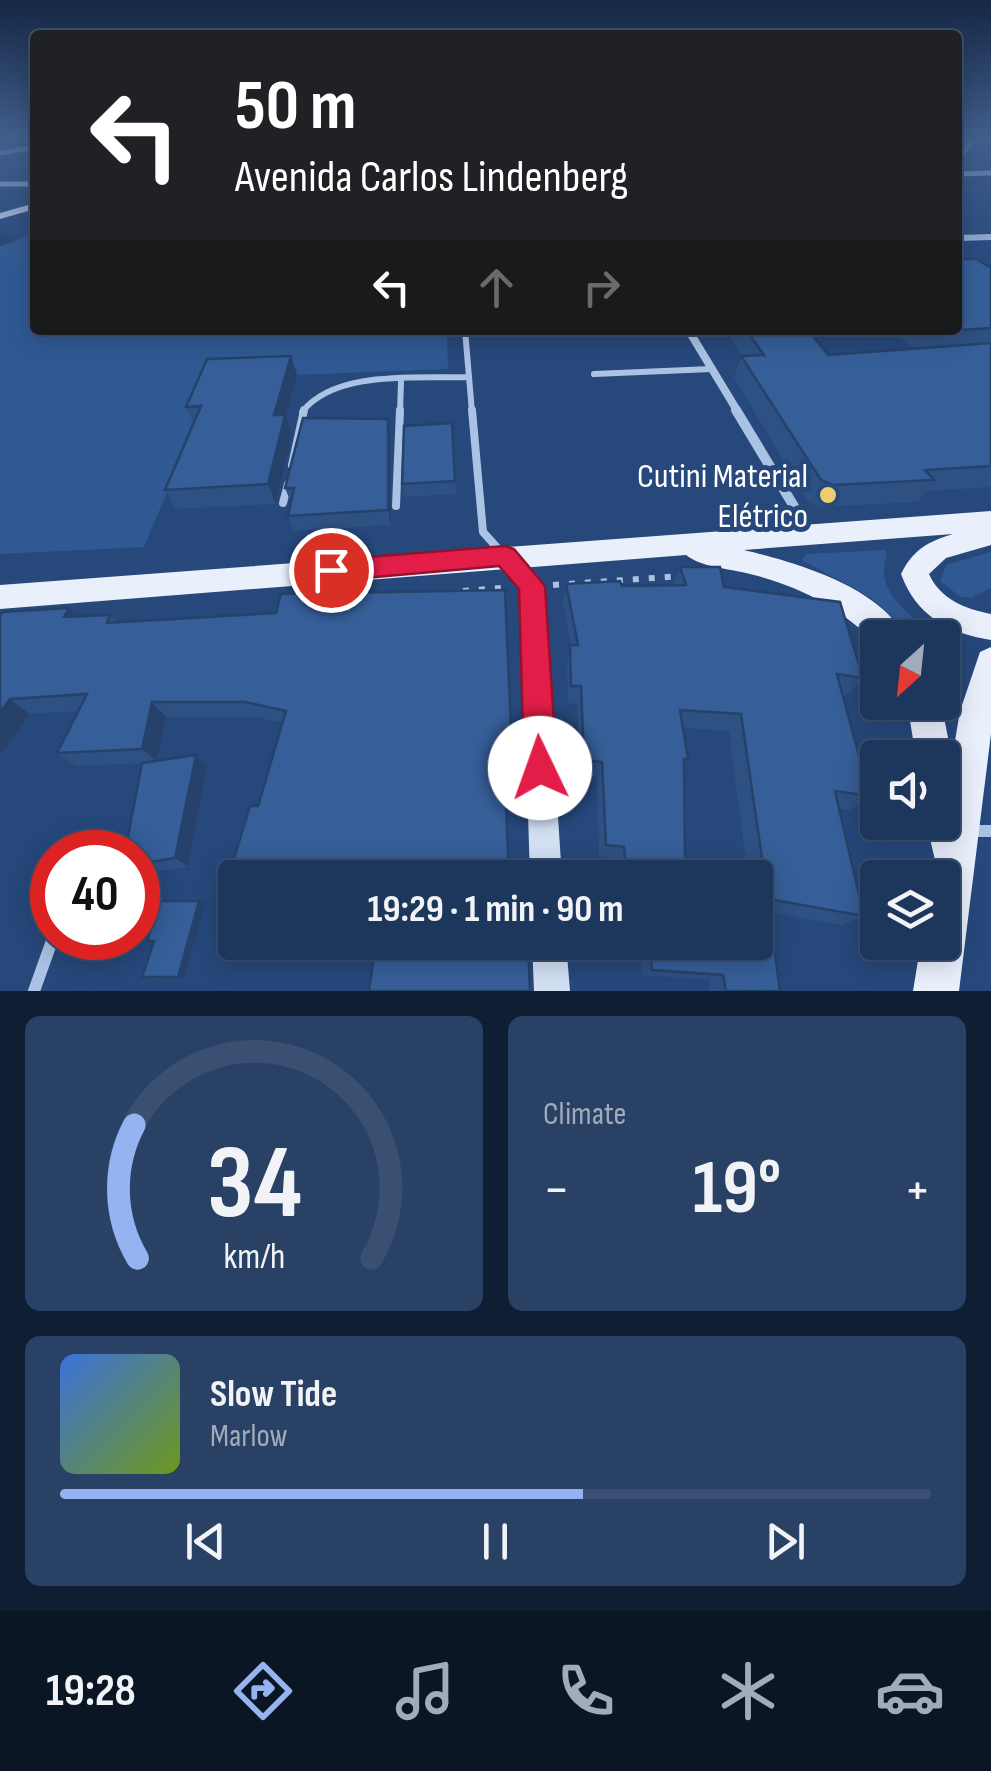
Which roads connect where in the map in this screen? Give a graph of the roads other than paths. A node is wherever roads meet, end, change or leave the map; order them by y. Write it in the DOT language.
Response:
graph roads {
  1 [pos="0,184"];
  2 [pos="30,184"];
  3 [pos="30,205"];
  4 [pos="0,214"];
  5 [pos="991,237"];
  6 [pos="962,238"];
  7 [pos="466,335"];
  8 [pos="692,335"];
  9 [pos="711,368"];
  10 [pos="594,374"];
  11 [pos="469,377"];
  12 [pos="401,382"];
  13 [pos="284,503"];
  14 [pos="396,506"];
  15 [pos="991,521"];
  16 [pos="810,534"];
  17 [pos="991,535"];
  18 [pos="668,545"];
  19 [pos="505,556"];
  20 [pos="14,600"];
  21 [pos="872,620"];
  22 [pos="991,627"];
  23 [pos="991,662"];
  24 [pos="962,835"];
  25 [pos="545,860"];
  26 [pos="46,960"];
  27 [pos="550,960"];
  28 [pos="34,991"];
  29 [pos="552,991"];
  30 [pos="936,991"];
  1 -- 2 [label="street"];
  3 -- 4 [label="street"];
  5 -- 6 [label="street"];
  7 -- 11 [label="lane"];
  8 -- 9 [label="street"];
  9 -- 10 [label="lane"];
  9 -- 16 [label="street"];
  11 -- 12 [label="lane"];
  11 -- 19 [label="lane"];
  12 -- 13 [label="lane"];
  12 -- 14 [label="lane"];
  15 -- 16 [label="main road"];
  16 -- 18 [label="main road"];
  17 -- 22 [label="main road"];
  18 -- 19 [label="main road"];
  18 -- 21 [label="main road"];
  19 -- 20 [label="main road"];
  19 -- 25 [label="street"];
  23 -- 24 [label="main road"];
  24 -- 30 [label="main road"];
  26 -- 28 [label="lane"];
  27 -- 29 [label="street"];
}
